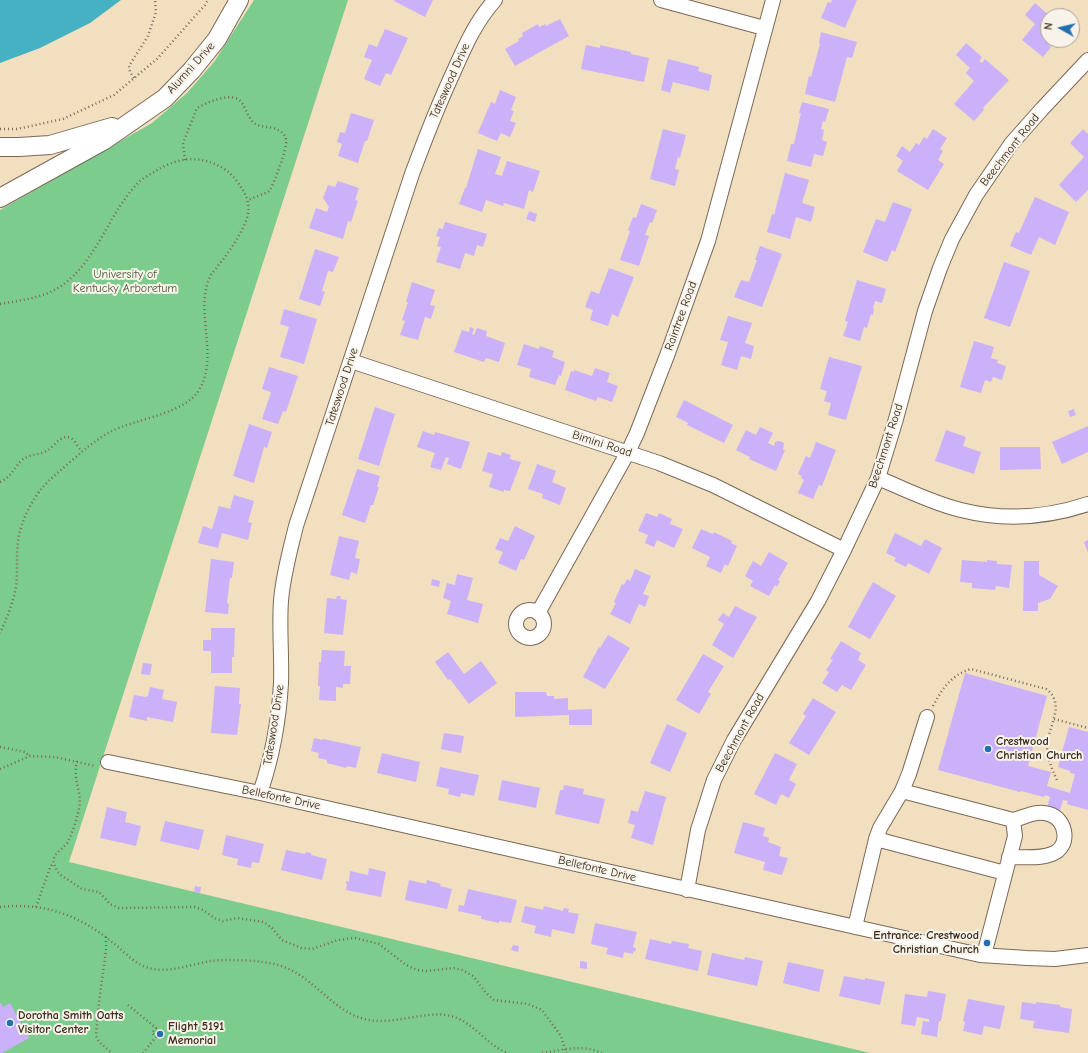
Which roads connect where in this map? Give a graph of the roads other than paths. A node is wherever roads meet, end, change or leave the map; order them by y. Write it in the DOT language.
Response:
graph roads {
  1 [pos="239,0"];
  2 [pos="496,0"];
  3 [pos="661,0"];
  4 [pos="772,0"];
  5 [pos="764,28"];
  6 [pos="1088,60"];
  7 [pos="128,122"];
  8 [pos="0,147"];
  9 [pos="0,198"];
  10 [pos="351,361"];
  11 [pos="628,452"];
  12 [pos="878,478"];
  13 [pos="1088,504"];
  14 [pos="844,550"];
  15 [pos="538,613"];
  16 [pos="926,716"];
  17 [pos="108,762"];
  18 [pos="902,791"];
  19 [pos="260,793"];
  20 [pos="1014,820"];
  21 [pos="876,839"];
  22 [pos="1009,857"];
  23 [pos="1005,873"];
  24 [pos="687,890"];
  25 [pos="855,928"];
  26 [pos="984,955"];
  27 [pos="1088,955"];
  1 -- 7 [label="main road, Alumni Drive"];
  2 -- 10 [label="street, Tateswood Drive"];
  3 -- 5 [label="street"];
  4 -- 5 [label="street, Raintree Road"];
  5 -- 11 [label="street, Raintree Road"];
  6 -- 12 [label="street, Beechmont Road"];
  7 -- 8 [label="main road, Alumni Drive"];
  7 -- 9 [label="main road, Alumni Drive"];
  10 -- 11 [label="street, Bimini Road"];
  10 -- 19 [label="street, Tateswood Drive"];
  11 -- 14 [label="street, Bimini Road"];
  11 -- 15 [label="street, Raintree Road"];
  12 -- 13 [label="street"];
  12 -- 14 [label="street, Beechmont Road"];
  14 -- 24 [label="street, Beechmont Road"];
  16 -- 18 [label="street"];
  17 -- 19 [label="street, Bellefonte Drive"];
  18 -- 20 [label="street"];
  18 -- 21 [label="street"];
  19 -- 24 [label="street, Bellefonte Drive"];
  20 -- 22 [label="street"];
  20 -- 22 [label="street"];
  21 -- 23 [label="street"];
  21 -- 25 [label="street"];
  22 -- 23 [label="street"];
  23 -- 26 [label="street"];
  24 -- 25 [label="street, Bellefonte Drive"];
  25 -- 26 [label="street, Bellefonte Drive"];
  26 -- 27 [label="street, Bellefonte Drive"];
}
